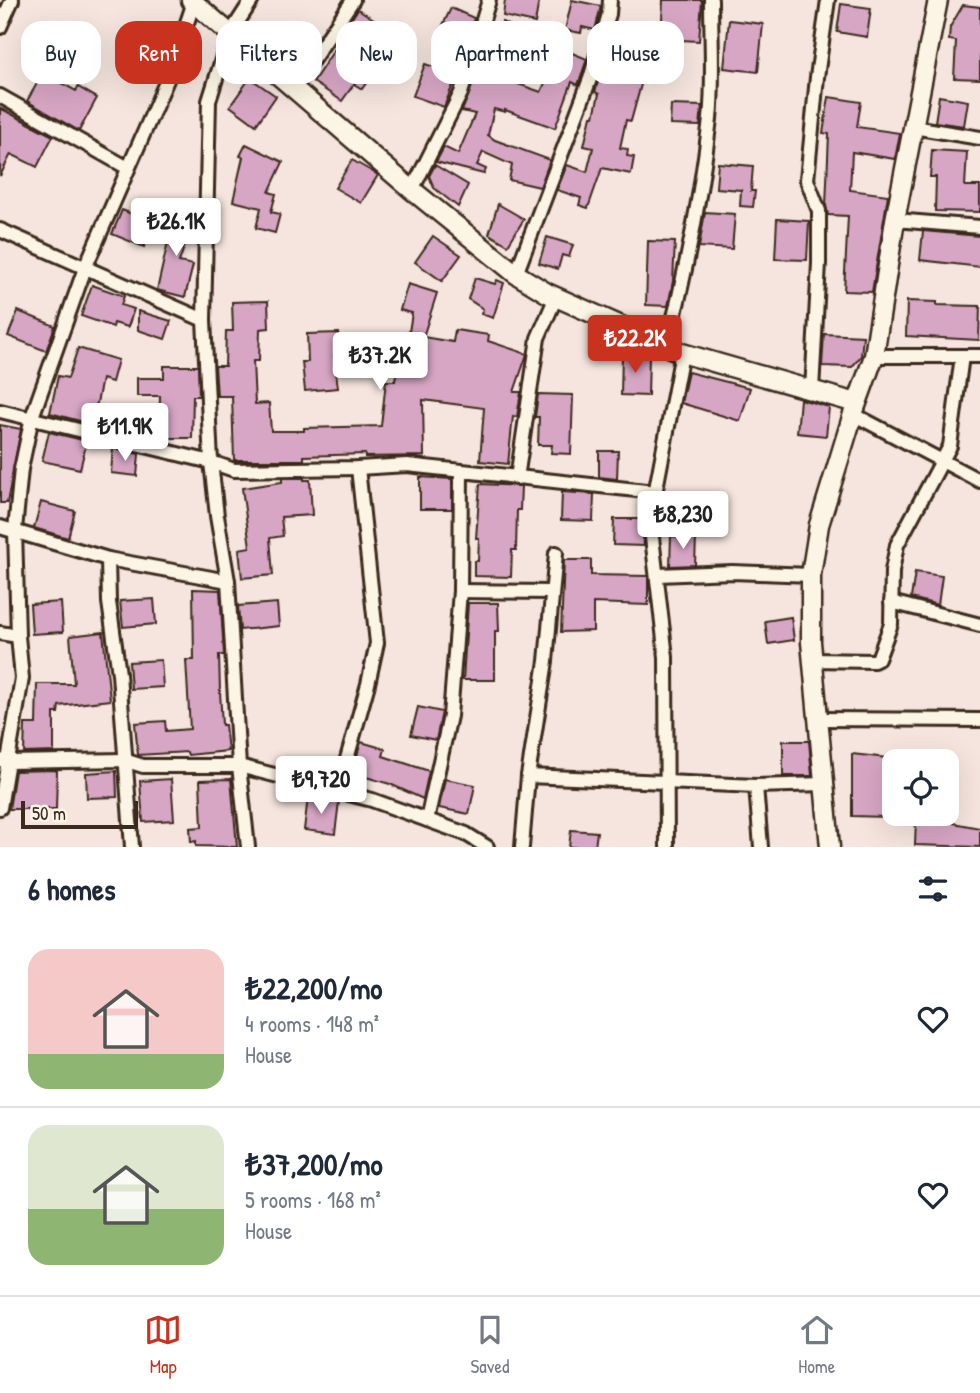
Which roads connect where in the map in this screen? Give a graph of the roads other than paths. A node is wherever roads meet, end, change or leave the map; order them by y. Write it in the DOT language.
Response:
graph roads {
  1 [pos="12,0"];
  2 [pos="251,0"];
  3 [pos="353,0"];
  4 [pos="489,0"];
  5 [pos="610,0"];
  6 [pos="711,0"];
  7 [pos="828,0"];
  8 [pos="938,0"];
  9 [pos="192,1"];
  10 [pos="238,21"];
  11 [pos="216,22"];
  12 [pos="0,27"];
  13 [pos="216,79"];
  14 [pos="287,84"];
  15 [pos="293,89"];
  16 [pos="0,96"];
  17 [pos="913,127"];
  18 [pos="980,138"];
  19 [pos="128,169"];
  20 [pos="412,190"];
  21 [pos="895,220"];
  22 [pos="980,227"];
  23 [pos="0,230"];
  24 [pos="85,268"];
  25 [pos="516,274"];
  26 [pos="556,297"];
  27 [pos="204,320"];
  28 [pos="675,350"];
  29 [pos="874,356"];
  30 [pos="962,356"];
  31 [pos="980,356"];
  32 [pos="812,390"];
  33 [pos="854,409"];
  34 [pos="0,411"];
  35 [pos="32,417"];
  36 [pos="941,461"];
  37 [pos="211,463"];
  38 [pos="358,468"];
  39 [pos="461,471"];
  40 [pos="517,478"];
  41 [pos="980,481"];
  42 [pos="655,492"];
  43 [pos="0,527"];
  44 [pos="15,530"];
  45 [pos="556,553"];
  46 [pos="108,559"];
  47 [pos="658,575"];
  48 [pos="811,575"];
  49 [pos="228,580"];
  50 [pos="460,591"];
  51 [pos="552,592"];
  52 [pos="891,602"];
  53 [pos="980,625"];
  54 [pos="0,634"];
  55 [pos="18,636"];
  56 [pos="812,660"];
  57 [pos="818,719"];
  58 [pos="980,720"];
  59 [pos="124,760"];
  60 [pos="4,761"];
  61 [pos="239,766"];
  62 [pos="528,776"];
  63 [pos="668,784"];
  64 [pos="824,784"];
  65 [pos="756,786"];
  66 [pos="338,791"];
  67 [pos="0,808"];
  68 [pos="427,820"];
  69 [pos="479,845"];
  70 [pos="132,847"];
  71 [pos="248,847"];
  72 [pos="522,847"];
  73 [pos="667,847"];
  74 [pos="761,847"];
  75 [pos="830,847"];
  1 -- 12 [label="street"];
  2 -- 10 [label="street"];
  3 -- 15 [label="street"];
  4 -- 20 [label="street"];
  5 -- 25 [label="street"];
  6 -- 28 [label="street"];
  7 -- 32 [label="street"];
  8 -- 17 [label="street"];
  9 -- 11 [label="street"];
  9 -- 19 [label="street"];
  13 -- 27 [label="street"];
  14 -- 15 [label="street"];
  15 -- 20 [label="street"];
  16 -- 19 [label="street"];
  17 -- 18 [label="street"];
  17 -- 21 [label="street"];
  19 -- 24 [label="street"];
  20 -- 25 [label="street"];
  21 -- 22 [label="street"];
  21 -- 29 [label="street"];
  23 -- 24 [label="street"];
  24 -- 27 [label="street"];
  24 -- 35 [label="street"];
  25 -- 26 [label="street"];
  26 -- 28 [label="street"];
  26 -- 40 [label="street"];
  27 -- 37 [label="street"];
  28 -- 32 [label="street"];
  28 -- 42 [label="street"];
  29 -- 30 [label="street"];
  29 -- 33 [label="street"];
  30 -- 31 [label="street"];
  30 -- 36 [label="street"];
  32 -- 33 [label="street"];
  33 -- 36 [label="street"];
  33 -- 48 [label="street"];
  34 -- 35 [label="street"];
  35 -- 37 [label="street"];
  35 -- 44 [label="street"];
  36 -- 41 [label="street"];
  36 -- 52 [label="street"];
  37 -- 38 [label="street"];
  37 -- 49 [label="street"];
  38 -- 39 [label="street"];
  38 -- 66 [label="street"];
  39 -- 40 [label="street"];
  39 -- 50 [label="street"];
  40 -- 42 [label="street"];
  42 -- 47 [label="street"];
  43 -- 44 [label="street"];
  44 -- 46 [label="street"];
  44 -- 55 [label="street"];
  45 -- 51 [label="street"];
  46 -- 49 [label="street"];
  46 -- 59 [label="street"];
  47 -- 48 [label="street"];
  47 -- 63 [label="street"];
  48 -- 56 [label="street"];
  49 -- 61 [label="street"];
  50 -- 51 [label="street"];
  50 -- 68 [label="street"];
  51 -- 62 [label="street"];
  52 -- 53 [label="street"];
  52 -- 56 [label="street"];
  54 -- 55 [label="street"];
  55 -- 60 [label="street"];
  56 -- 57 [label="street"];
  57 -- 58 [label="street"];
  57 -- 64 [label="street"];
  59 -- 60 [label="street"];
  59 -- 61 [label="street"];
  59 -- 70 [label="street"];
  60 -- 67 [label="street"];
  61 -- 66 [label="street"];
  61 -- 71 [label="street"];
  62 -- 63 [label="street"];
  62 -- 72 [label="street"];
  63 -- 65 [label="street"];
  63 -- 73 [label="street"];
  64 -- 65 [label="street"];
  64 -- 75 [label="street"];
  65 -- 74 [label="street"];
  66 -- 68 [label="street"];
  68 -- 69 [label="street"];
}
